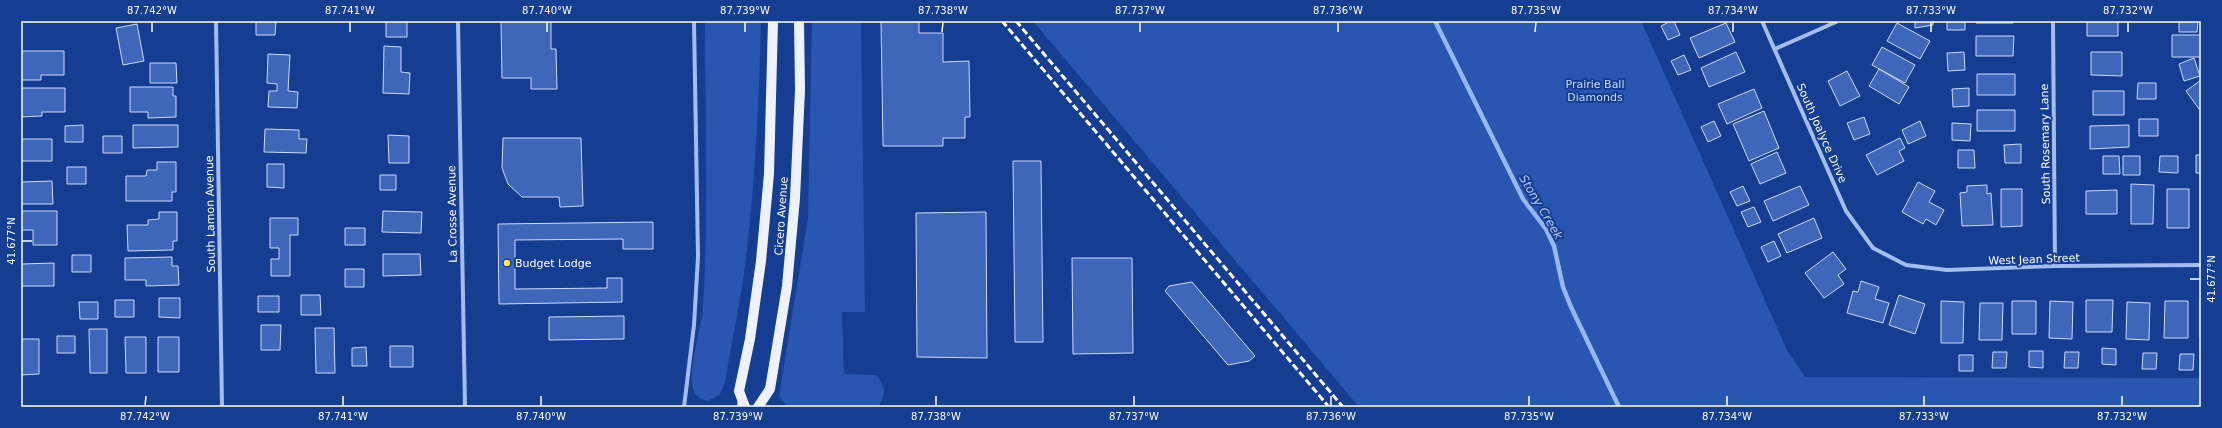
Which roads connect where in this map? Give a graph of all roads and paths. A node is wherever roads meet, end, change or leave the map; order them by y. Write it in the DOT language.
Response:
graph roads {
  1 [pos="216,21"];
  2 [pos="458,21"];
  3 [pos="694,21"];
  4 [pos="773,21"];
  5 [pos="799,21"];
  6 [pos="1762,21"];
  7 [pos="2053,21"];
  8 [pos="1836,22"];
  9 [pos="1775,49"];
  10 [pos="1873,248"];
  11 [pos="2201,265"];
  12 [pos="2055,266"];
  13 [pos="222,407"];
  14 [pos="465,407"];
  15 [pos="684,407"];
  16 [pos="745,407"];
  17 [pos="758,407"];
  1 -- 13 [label="street, South Lamon Avenue"];
  2 -- 14 [label="street, La Crosse Avenue"];
  3 -- 15 [label="street"];
  4 -- 16 [label="main road, Cicero Avenue"];
  5 -- 17 [label="main road, Cicero Avenue"];
  6 -- 9 [label="street, South Joalyce Drive"];
  7 -- 12 [label="street, South Rosemary Lane"];
  8 -- 9 [label="street"];
  9 -- 10 [label="street, South Joalyce Drive"];
  10 -- 12 [label="street, West Jean Street"];
  11 -- 12 [label="street, West Jean Street"];
}
